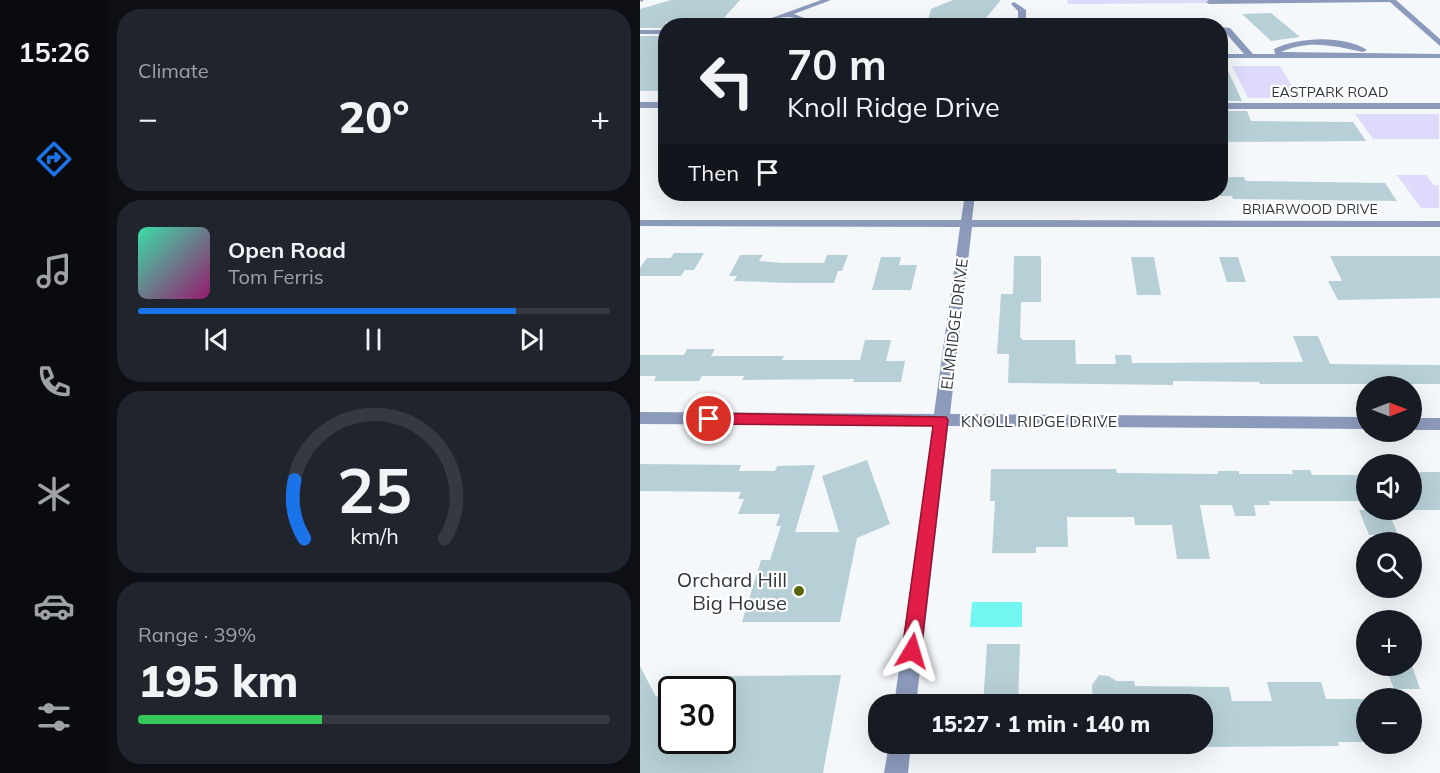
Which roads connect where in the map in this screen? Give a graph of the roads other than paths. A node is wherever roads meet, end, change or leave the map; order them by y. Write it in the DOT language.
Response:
graph roads {
  1 [pos="828,0"];
  2 [pos="1392,0"];
  3 [pos="1209,2"];
  4 [pos="1014,4"];
  5 [pos="787,14"];
  6 [pos="775,18"];
  7 [pos="798,18"];
  8 [pos="1022,18"];
  9 [pos="1228,31"];
  10 [pos="640,32"];
  11 [pos="658,32"];
  12 [pos="1440,44"];
  13 [pos="1228,56"];
  14 [pos="1251,56"];
  15 [pos="1280,56"];
  16 [pos="1386,56"];
  17 [pos="1440,56"];
  18 [pos="640,105"];
  19 [pos="658,105"];
  20 [pos="1228,106"];
  21 [pos="1440,106"];
  22 [pos="969,201"];
  23 [pos="640,223"];
  24 [pos="1440,224"];
  25 [pos="966,225"];
  26 [pos="640,418"];
  27 [pos="941,420"];
  28 [pos="1356,423"];
  29 [pos="1422,424"];
  30 [pos="1440,424"];
  31 [pos="906,694"];
  32 [pos="899,754"];
  33 [pos="896,773"];
  1 -- 5 [label="street"];
  2 -- 3 [label="street"];
  2 -- 12 [label="street"];
  4 -- 8 [label="street"];
  5 -- 6 [label="street"];
  5 -- 7 [label="street"];
  9 -- 14 [label="street"];
  10 -- 11 [label="street"];
  13 -- 14 [label="street"];
  14 -- 15 [label="street"];
  15 -- 16 [label="street"];
  15 -- 16 [label="street"];
  16 -- 17 [label="street"];
  18 -- 19 [label="street"];
  20 -- 21 [label="street, EASTPARK ROAD"];
  22 -- 25 [label="street, ELMRIDGE DRIVE"];
  23 -- 25 [label="street, BRIARWOOD DRIVE"];
  24 -- 25 [label="street, BRIARWOOD DRIVE"];
  25 -- 27 [label="street, ELMRIDGE DRIVE"];
  26 -- 27 [label="street, KNOLL RIDGE DRIVE"];
  27 -- 28 [label="street, KNOLL RIDGE DRIVE"];
  27 -- 31 [label="street, ELMRIDGE DRIVE"];
  29 -- 30 [label="street"];
  32 -- 33 [label="street"];
}
